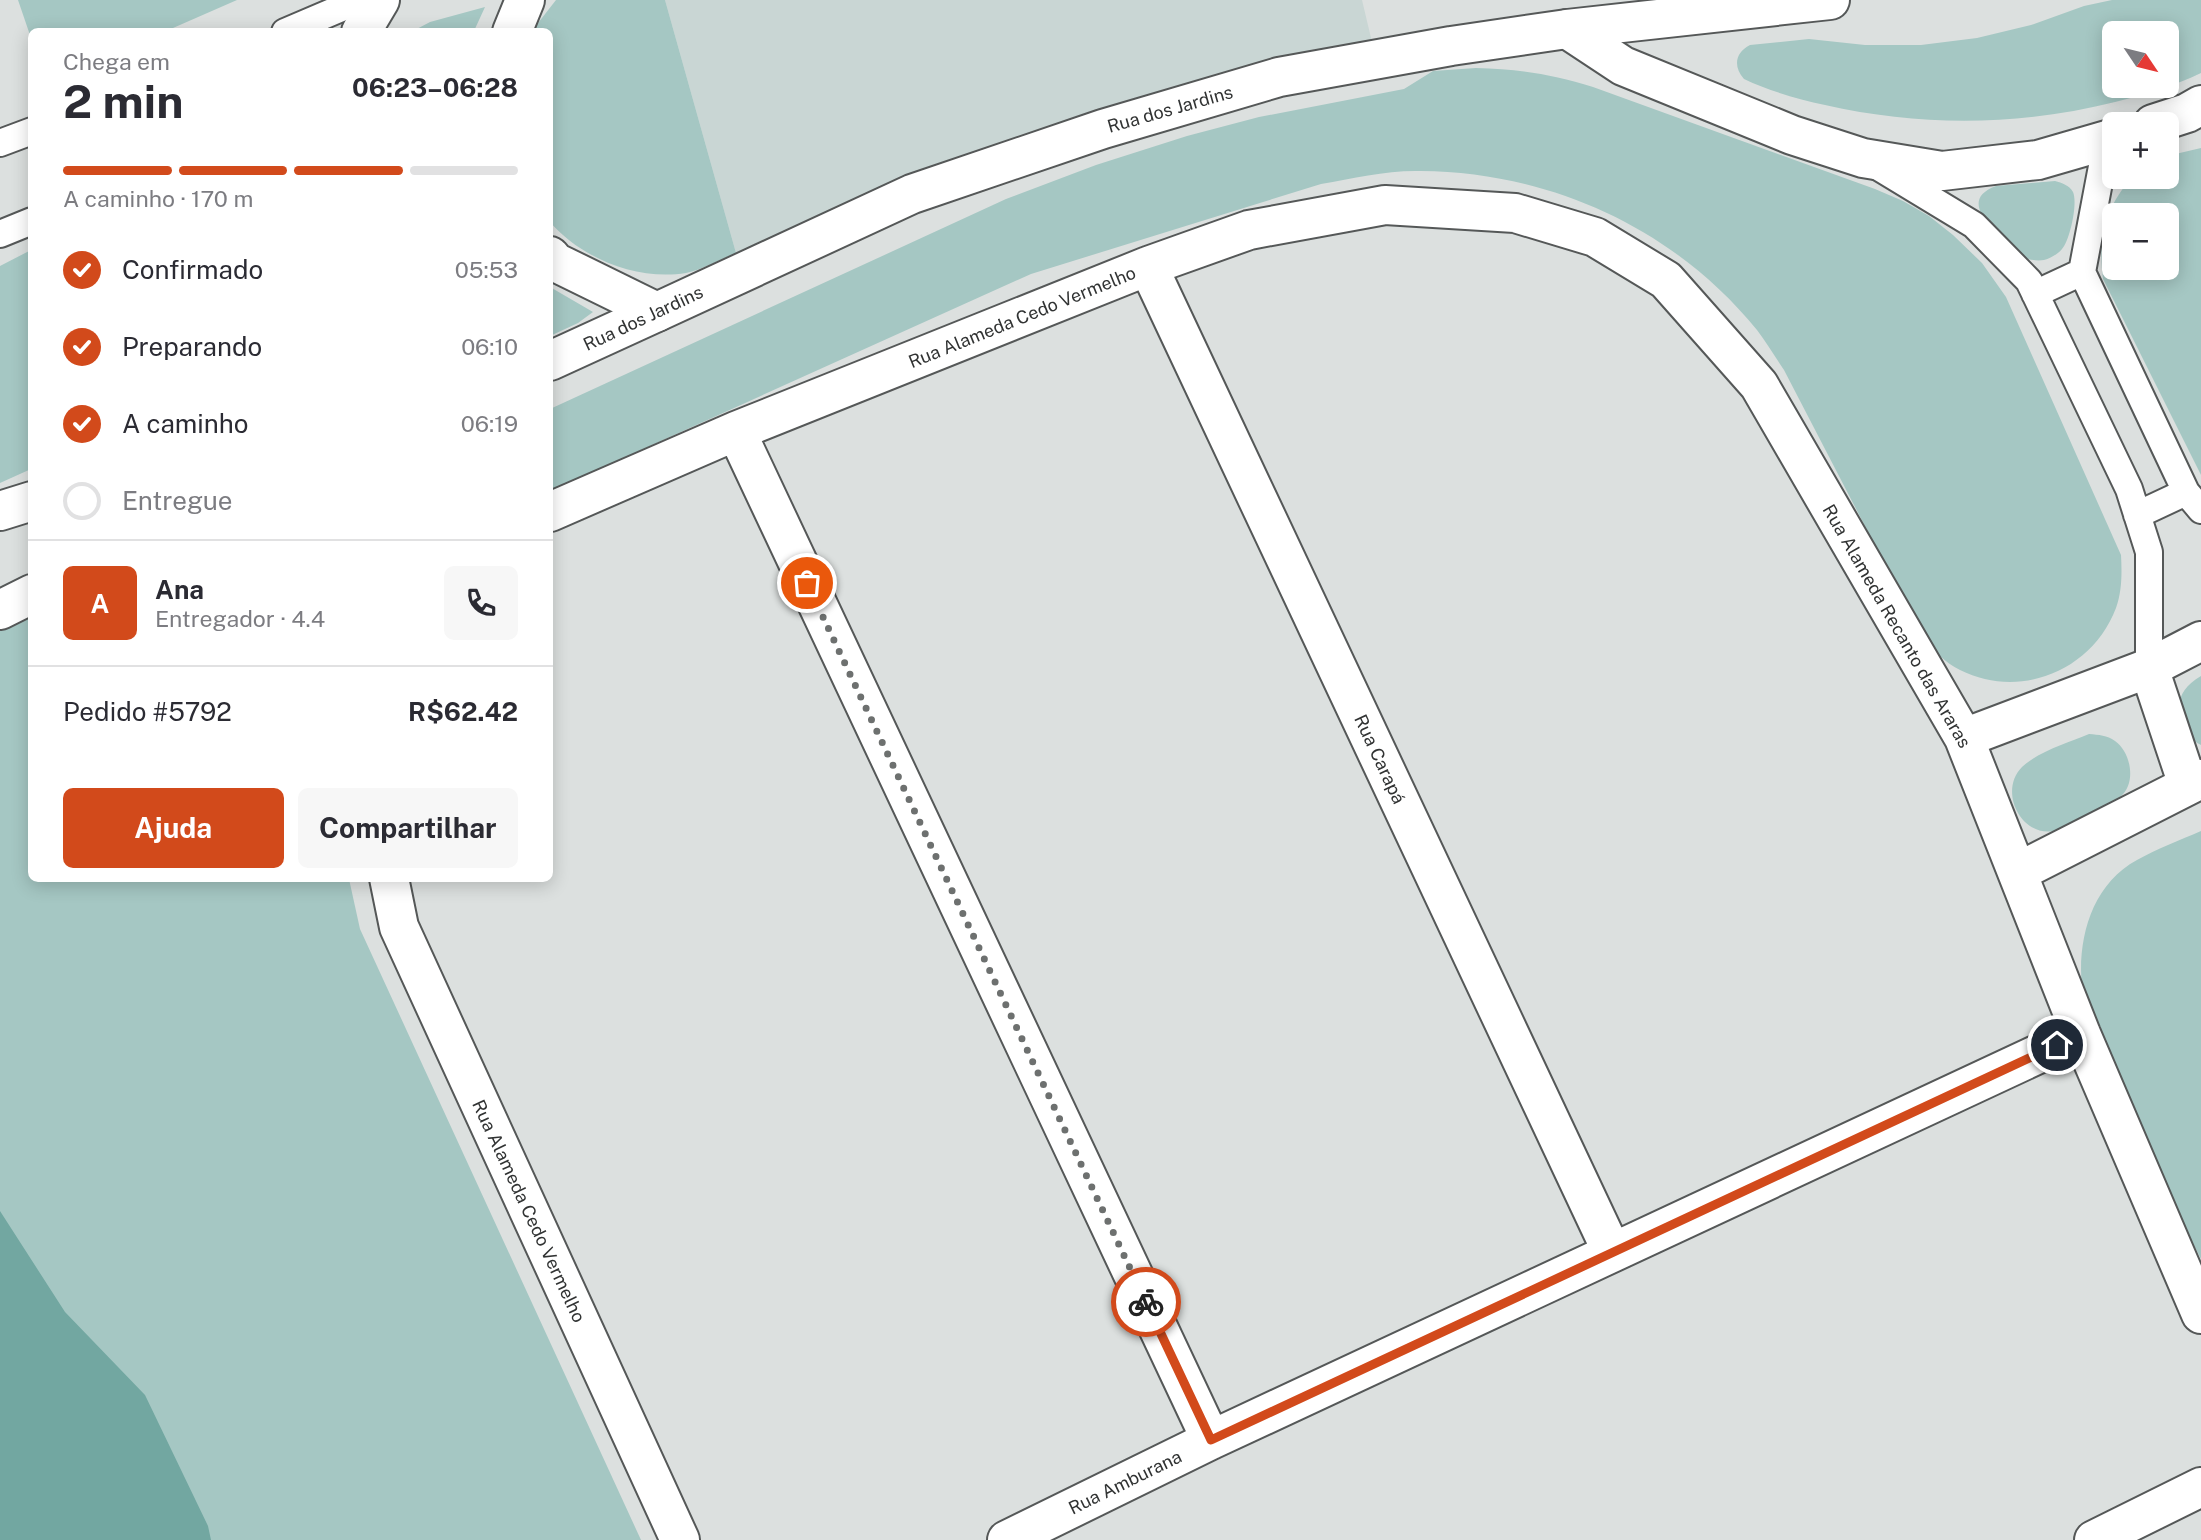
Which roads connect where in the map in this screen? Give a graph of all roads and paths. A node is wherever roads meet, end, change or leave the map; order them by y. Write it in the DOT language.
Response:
graph roads {
  1 [pos="360,0"];
  2 [pos="380,0"];
  3 [pos="525,0"];
  4 [pos="1830,0"];
  5 [pos="1558,15"];
  6 [pos="294,28"];
  7 [pos="362,28"];
  8 [pos="514,28"];
  9 [pos="28,132"];
  10 [pos="2102,141"];
  11 [pos="0,143"];
  12 [pos="1863,158"];
  13 [pos="2102,177"];
  14 [pos="1515,213"];
  15 [pos="28,223"];
  16 [pos="0,234"];
  17 [pos="553,260"];
  18 [pos="1148,266"];
  19 [pos="2082,272"];
  20 [pos="2035,294"];
  21 [pos="657,312"];
  22 [pos="553,360"];
  23 [pos="736,431"];
  24 [pos="2194,501"];
  25 [pos="553,511"];
  26 [pos="2137,515"];
  27 [pos="28,596"];
  28 [pos="0,610"];
  29 [pos="2201,641"];
  30 [pos="2149,668"];
  31 [pos="1964,738"];
  32 [pos="2194,782"];
  33 [pos="2018,872"];
  34 [pos="390,882"];
  35 [pos="2081,1034"];
  36 [pos="1612,1252"];
  37 [pos="2201,1314"];
  38 [pos="1211,1440"];
  39 [pos="2201,1487"];
  40 [pos="680,1540"];
  41 [pos="1007,1540"];
  42 [pos="2094,1540"];
  1 -- 6 [label="lane"];
  2 -- 7 [label="street"];
  3 -- 8 [label="street"];
  4 -- 5 [label="street, Rua dos Jardins"];
  5 -- 12 [label="street"];
  5 -- 21 [label="street, Rua dos Jardins"];
  9 -- 11 [label="lane"];
  10 -- 12 [label="street"];
  12 -- 20 [label="lane"];
  13 -- 19 [label="lane"];
  14 -- 18 [label="street, Rua Alameda Cedo Vermelho"];
  14 -- 31 [label="street, Rua Alameda Recanto das Araras"];
  15 -- 16 [label="lane"];
  17 -- 21 [label="street"];
  18 -- 23 [label="street, Rua Alameda Cedo Vermelho"];
  18 -- 36 [label="street, Rua Carapá"];
  19 -- 20 [label="lane"];
  19 -- 24 [label="lane"];
  20 -- 26 [label="lane"];
  21 -- 22 [label="street, Rua dos Jardins"];
  23 -- 25 [label="street, Rua Alameda Cedo Vermelho"];
  23 -- 38 [label="street"];
  24 -- 26 [label="lane"];
  26 -- 30 [label="lane"];
  27 -- 28 [label="street"];
  29 -- 30 [label="street"];
  30 -- 31 [label="street"];
  30 -- 32 [label="street"];
  31 -- 33 [label="street, Rua Alameda Recanto das Araras"];
  32 -- 33 [label="street"];
  33 -- 35 [label="street, Rua Alameda Recanto das Araras"];
  34 -- 40 [label="street, Rua Alameda Cedo Vermelho"];
  35 -- 36 [label="street, Rua Amburana"];
  35 -- 37 [label="street, Rua Alameda Recanto das Araras"];
  36 -- 38 [label="street, Rua Amburana"];
  38 -- 41 [label="street, Rua Amburana"];
  39 -- 42 [label="street"];
}
